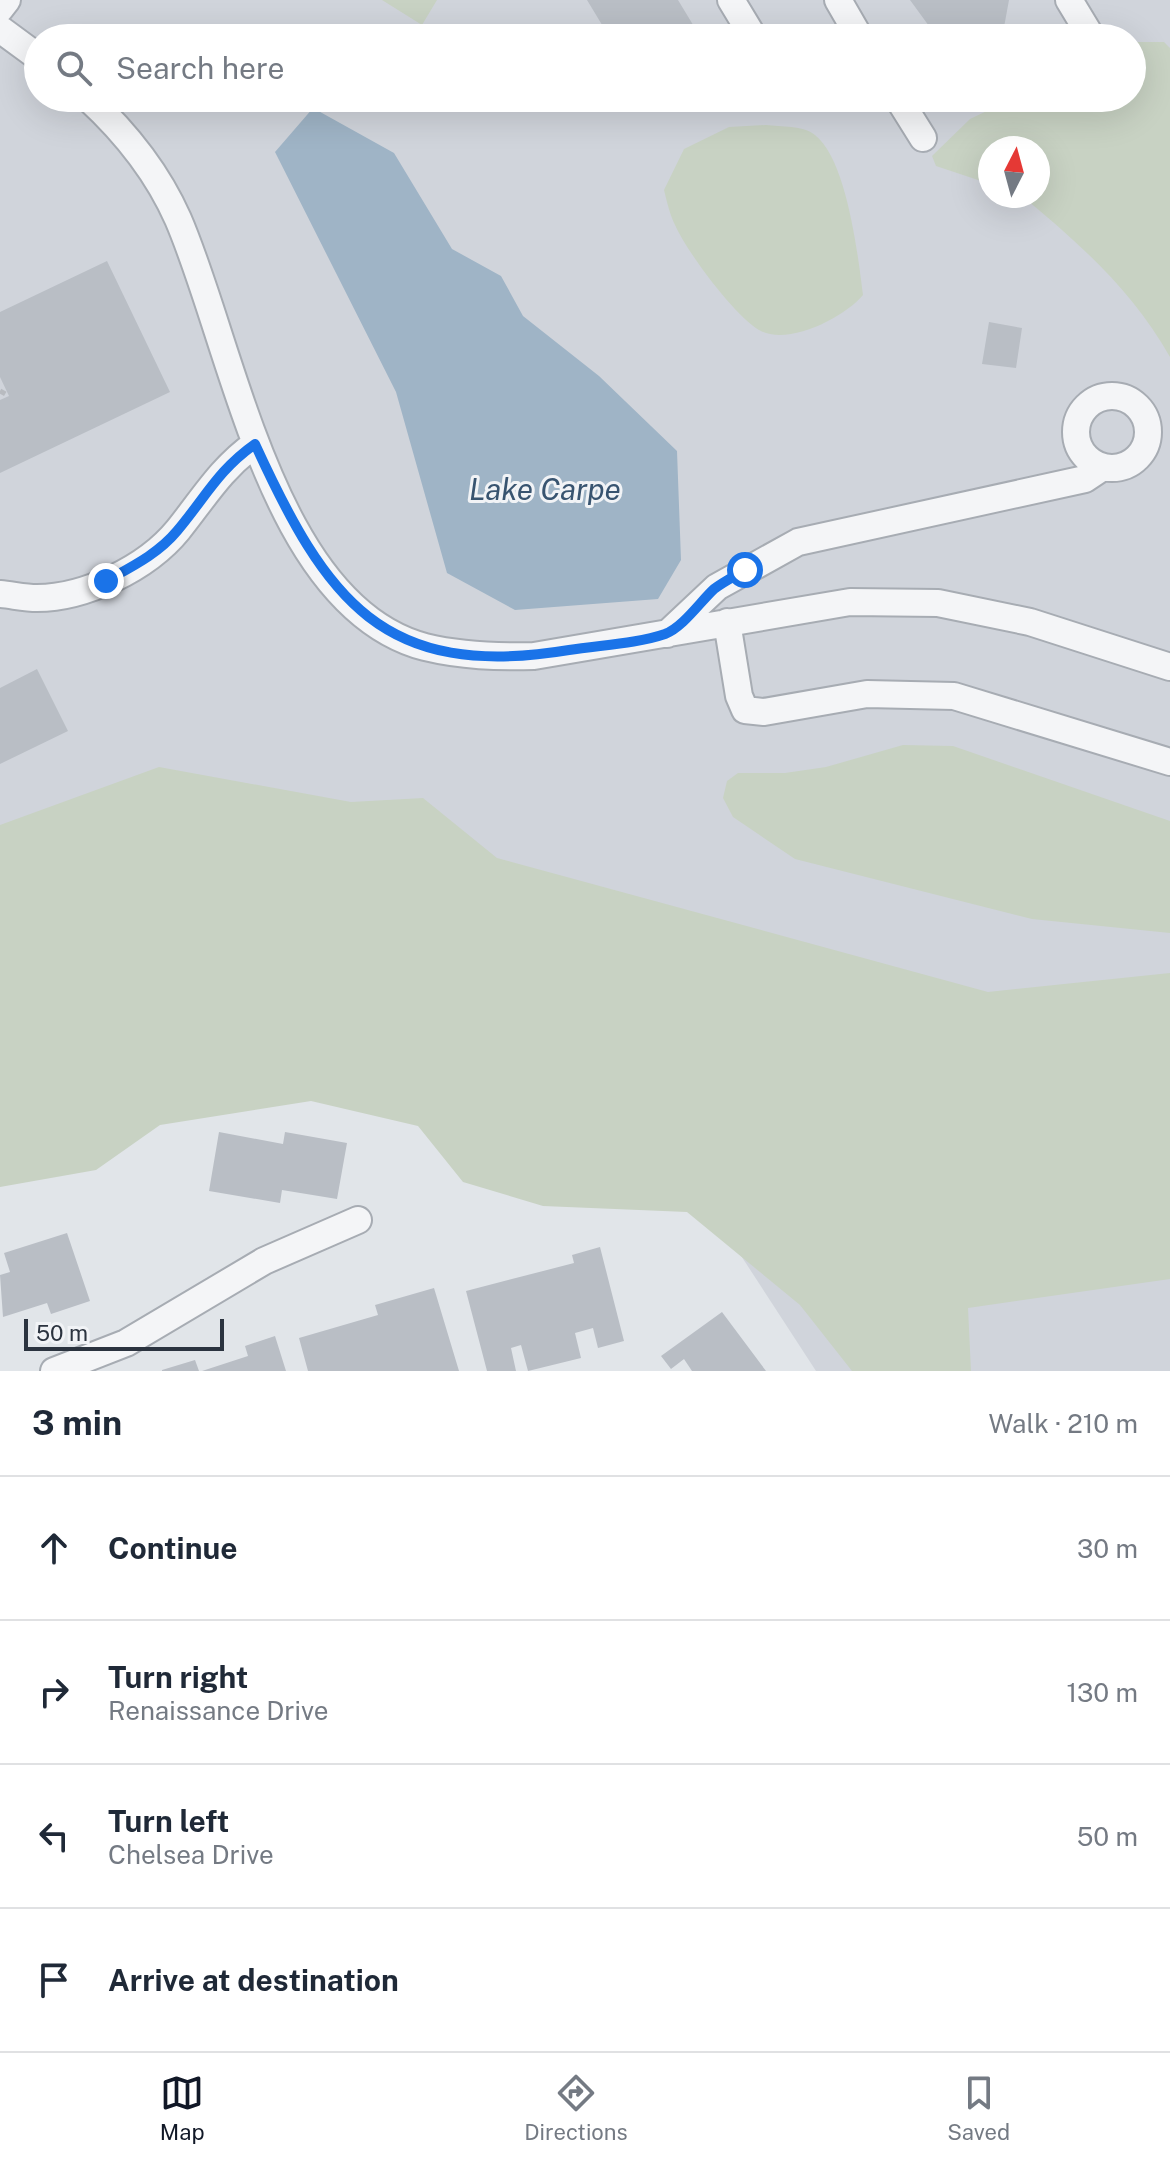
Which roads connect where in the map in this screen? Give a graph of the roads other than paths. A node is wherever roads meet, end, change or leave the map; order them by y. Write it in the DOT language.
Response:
graph roads {
  1 [pos="7,0"];
  2 [pos="731,0"];
  3 [pos="838,0"];
  4 [pos="1069,0"];
  5 [pos="0,9"];
  6 [pos="746,24"];
  7 [pos="852,24"];
  8 [pos="1084,24"];
  9 [pos="0,29"];
  10 [pos="24,47"];
  11 [pos="101,112"];
  12 [pos="907,112"];
  13 [pos="923,138"];
  14 [pos="255,444"];
  15 [pos="1103,467"];
  16 [pos="0,594"];
  17 [pos="727,622"];
  18 [pos="667,634"];
  19 [pos="1170,667"];
  20 [pos="1170,762"];
  21 [pos="358,1220"];
  22 [pos="54,1371"];
  1 -- 5 [label="street"];
  2 -- 6 [label="street"];
  3 -- 7 [label="street"];
  4 -- 8 [label="street"];
  9 -- 10 [label="street"];
  11 -- 14 [label="street"];
  12 -- 13 [label="street"];
  14 -- 16 [label="street"];
  14 -- 18 [label="street"];
  15 -- 18 [label="street"];
  17 -- 18 [label="street"];
  17 -- 19 [label="street"];
  17 -- 20 [label="street"];
  21 -- 22 [label="street"];
}
